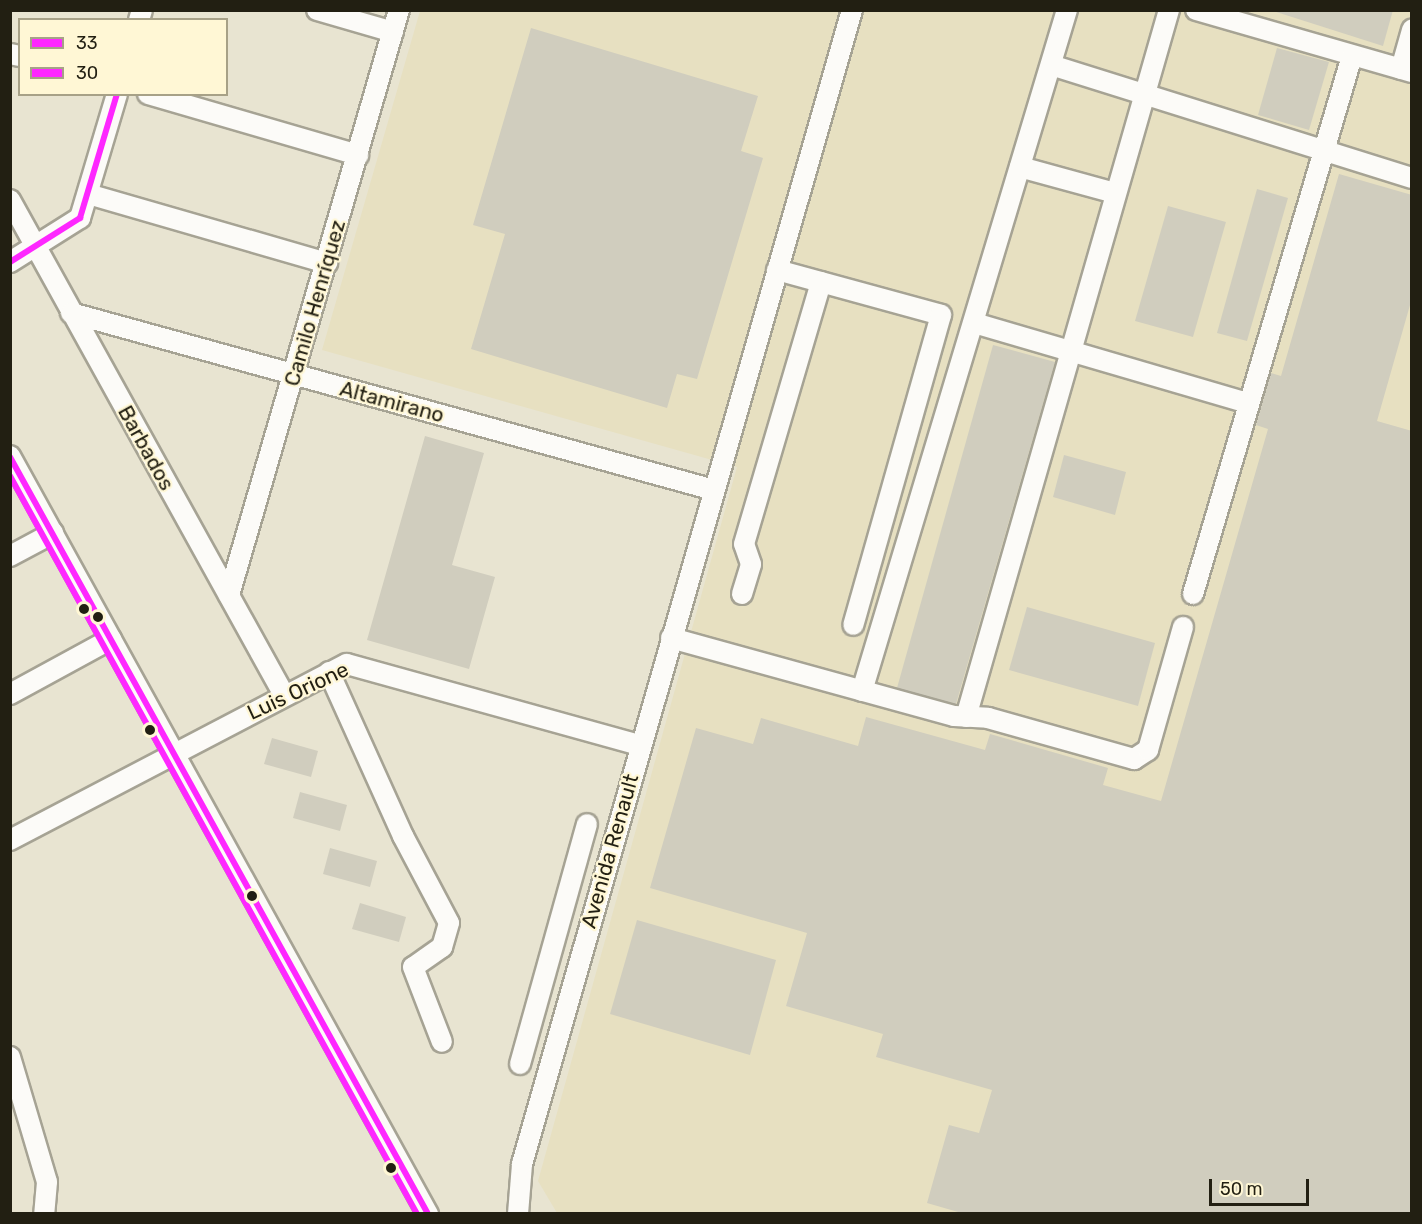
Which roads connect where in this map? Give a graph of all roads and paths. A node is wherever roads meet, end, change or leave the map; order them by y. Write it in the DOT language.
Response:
graph roads {
  1 [pos="317,10"];
  2 [pos="399,10"];
  3 [pos="852,10"];
  4 [pos="1067,10"];
  5 [pos="1169,10"];
  6 [pos="1196,10"];
  7 [pos="1412,30"];
  8 [pos="393,32"];
  9 [pos="1352,56"];
  10 [pos="1052,65"];
  11 [pos="1406,70"];
  12 [pos="1144,93"];
  13 [pos="116,96"];
  14 [pos="155,96"];
  15 [pos="1324,148"];
  16 [pos="358,155"];
  17 [pos="1020,167"];
  18 [pos="1412,178"];
  19 [pos="1115,193"];
  20 [pos="88,194"];
  21 [pos="10,200"];
  22 [pos="36,247"];
  23 [pos="10,262"];
  24 [pos="327,263"];
  25 [pos="777,270"];
  26 [pos="821,282"];
  27 [pos="71,313"];
  28 [pos="974,323"];
  29 [pos="1069,351"];
  30 [pos="294,375"];
  31 [pos="1247,403"];
  32 [pos="10,456"];
  33 [pos="714,490"];
  34 [pos="53,533"];
  35 [pos="10,556"];
  36 [pos="742,594"];
  37 [pos="1193,594"];
  38 [pos="229,595"];
  39 [pos="853,625"];
  40 [pos="1183,627"];
  41 [pos="671,638"];
  42 [pos="111,639"];
  43 [pos="329,672"];
  44 [pos="862,691"];
  45 [pos="10,694"];
  46 [pos="284,695"];
  47 [pos="966,717"];
  48 [pos="640,745"];
  49 [pos="172,751"];
  50 [pos="587,824"];
  51 [pos="10,840"];
  52 [pos="562,912"];
  53 [pos="591,920"];
  54 [pos="442,1042"];
  55 [pos="10,1057"];
  56 [pos="520,1064"];
  57 [pos="424,1210"];
  58 [pos="44,1214"];
  59 [pos="518,1214"];
  1 -- 8 [label="street"];
  2 -- 8 [label="street, Camilo Henríquez"];
  3 -- 25 [label="street, Avenida Renault"];
  4 -- 10 [label="street"];
  5 -- 12 [label="street"];
  6 -- 9 [label="street"];
  7 -- 11 [label="street"];
  8 -- 16 [label="street, Camilo Henríquez"];
  9 -- 11 [label="street"];
  9 -- 15 [label="street"];
  10 -- 12 [label="street"];
  10 -- 17 [label="street"];
  12 -- 15 [label="street"];
  12 -- 19 [label="street"];
  13 -- 20 [label="street"];
  14 -- 16 [label="street"];
  15 -- 18 [label="street"];
  15 -- 31 [label="street"];
  16 -- 24 [label="street, Camilo Henríquez"];
  17 -- 19 [label="street"];
  17 -- 28 [label="street"];
  19 -- 29 [label="street"];
  20 -- 22 [label="street"];
  20 -- 24 [label="street"];
  21 -- 22 [label="street, Barbados"];
  22 -- 23 [label="street"];
  22 -- 27 [label="street, Barbados"];
  24 -- 30 [label="street, Camilo Henríquez"];
  25 -- 26 [label="street"];
  25 -- 33 [label="street, Avenida Renault"];
  26 -- 36 [label="street"];
  26 -- 39 [label="street"];
  27 -- 30 [label="street, Altamirano"];
  27 -- 38 [label="street, Barbados"];
  28 -- 29 [label="street"];
  28 -- 44 [label="street"];
  29 -- 31 [label="street"];
  29 -- 47 [label="street"];
  30 -- 33 [label="street, Altamirano"];
  30 -- 38 [label="street, Camilo Henríquez"];
  31 -- 37 [label="street"];
  32 -- 34 [label="street"];
  33 -- 41 [label="street, Avenida Renault"];
  34 -- 35 [label="street"];
  34 -- 42 [label="street"];
  38 -- 46 [label="street, Barbados"];
  40 -- 47 [label="street"];
  41 -- 44 [label="street"];
  41 -- 48 [label="street, Avenida Renault"];
  42 -- 45 [label="street"];
  42 -- 49 [label="street"];
  43 -- 46 [label="street, Luis Orione"];
  43 -- 48 [label="street, Luis Orione"];
  43 -- 54 [label="street"];
  44 -- 47 [label="street"];
  46 -- 49 [label="street, Luis Orione"];
  48 -- 53 [label="street, Avenida Renault"];
  49 -- 51 [label="street, Luis Orione"];
  49 -- 57 [label="street"];
  50 -- 52 [label="street"];
  52 -- 53 [label="street"];
  52 -- 56 [label="street"];
  53 -- 59 [label="street, Avenida Renault"];
  55 -- 58 [label="street"];
}
